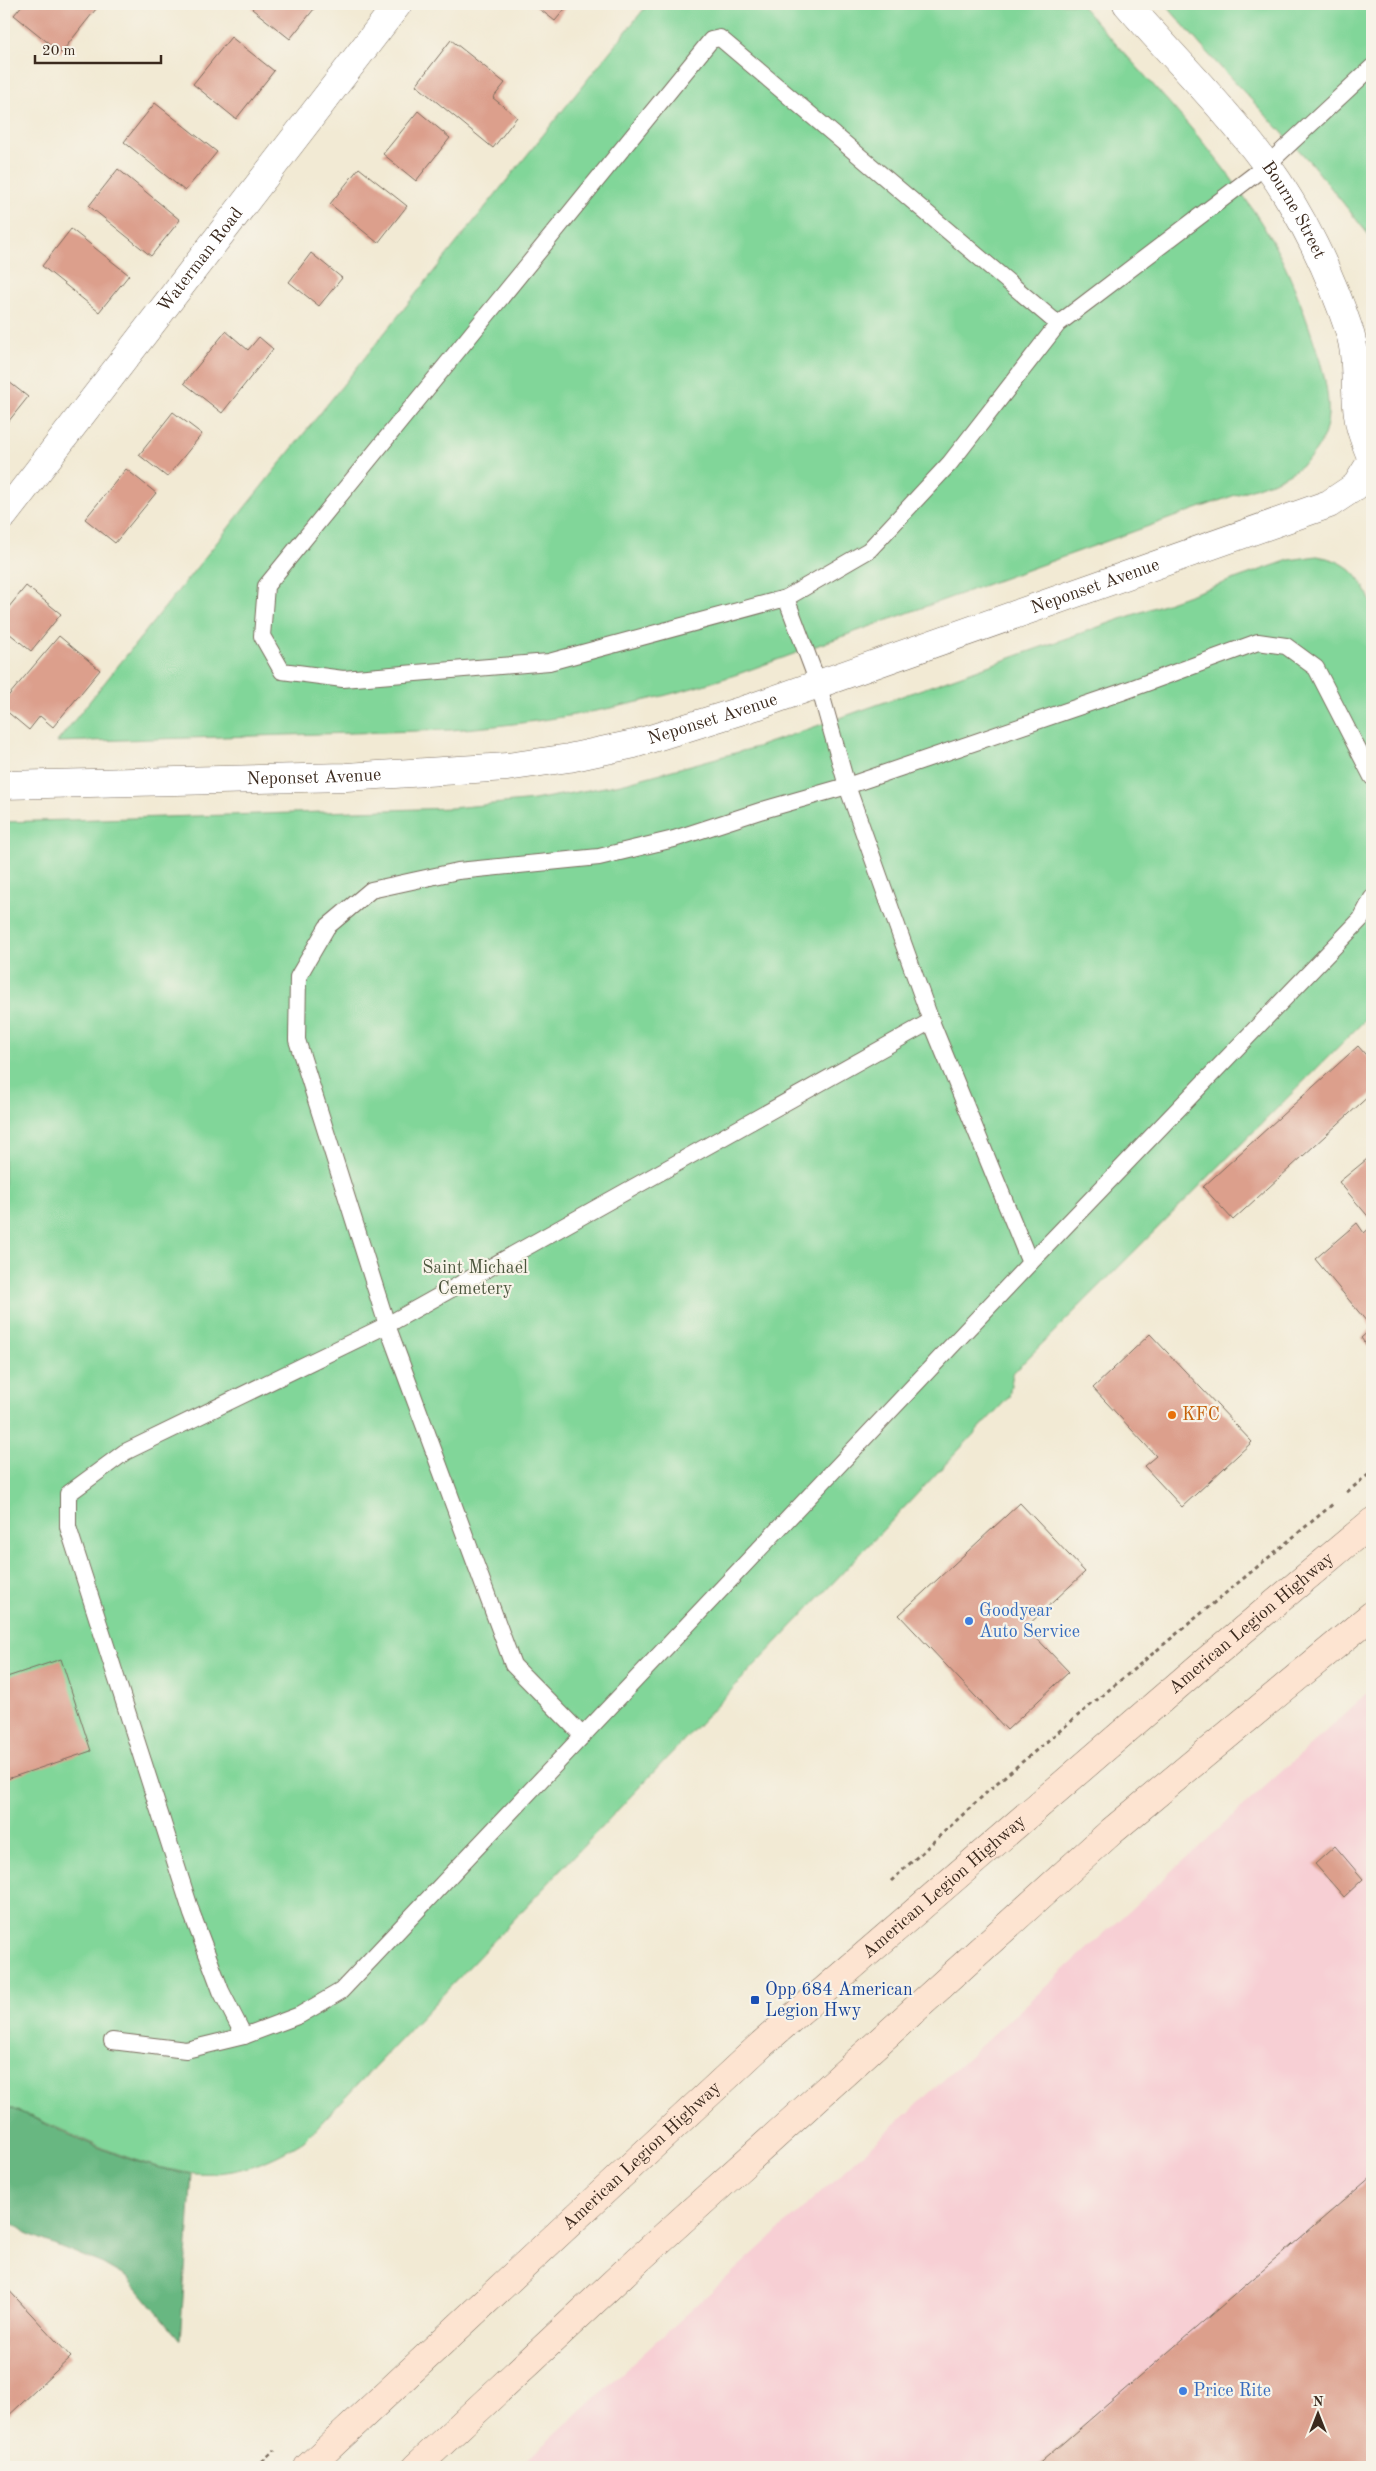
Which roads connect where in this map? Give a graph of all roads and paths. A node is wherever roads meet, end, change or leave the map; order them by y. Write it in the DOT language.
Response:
graph roads {
  1 [pos="398,4"];
  2 [pos="1127,4"];
  3 [pos="1372,67"];
  4 [pos="1267,165"];
  5 [pos="1058,324"];
  6 [pos="1372,460"];
  7 [pos="4,515"];
  8 [pos="786,598"];
  9 [pos="818,683"];
  10 [pos="1372,777"];
  11 [pos="4,785"];
  12 [pos="847,786"];
  13 [pos="1372,898"];
  14 [pos="931,1022"];
  15 [pos="1030,1263"];
  16 [pos="387,1325"];
  17 [pos="1372,1522"];
  18 [pos="1372,1614"];
  19 [pos="583,1736"];
  20 [pos="244,2036"];
  21 [pos="112,2040"];
  22 [pos="308,2467"];
  23 [pos="416,2467"];
  1 -- 7 [label="street, Waterman Road"];
  2 -- 4 [label="street, Bourne Street"];
  3 -- 4 [label="lane"];
  4 -- 5 [label="lane"];
  4 -- 6 [label="street, Bourne Street"];
  5 -- 8 [label="lane"];
  5 -- 8 [label="lane"];
  6 -- 9 [label="street, Neponset Avenue"];
  8 -- 9 [label="lane"];
  9 -- 11 [label="street, Neponset Avenue"];
  9 -- 12 [label="lane"];
  10 -- 12 [label="lane"];
  12 -- 14 [label="lane"];
  12 -- 16 [label="lane"];
  13 -- 15 [label="lane"];
  14 -- 15 [label="lane"];
  14 -- 16 [label="lane"];
  15 -- 19 [label="lane"];
  16 -- 19 [label="lane"];
  16 -- 20 [label="lane"];
  17 -- 22 [label="main road, American Legion Highway"];
  18 -- 23 [label="main road"];
  19 -- 20 [label="lane"];
  20 -- 21 [label="lane"];
}
